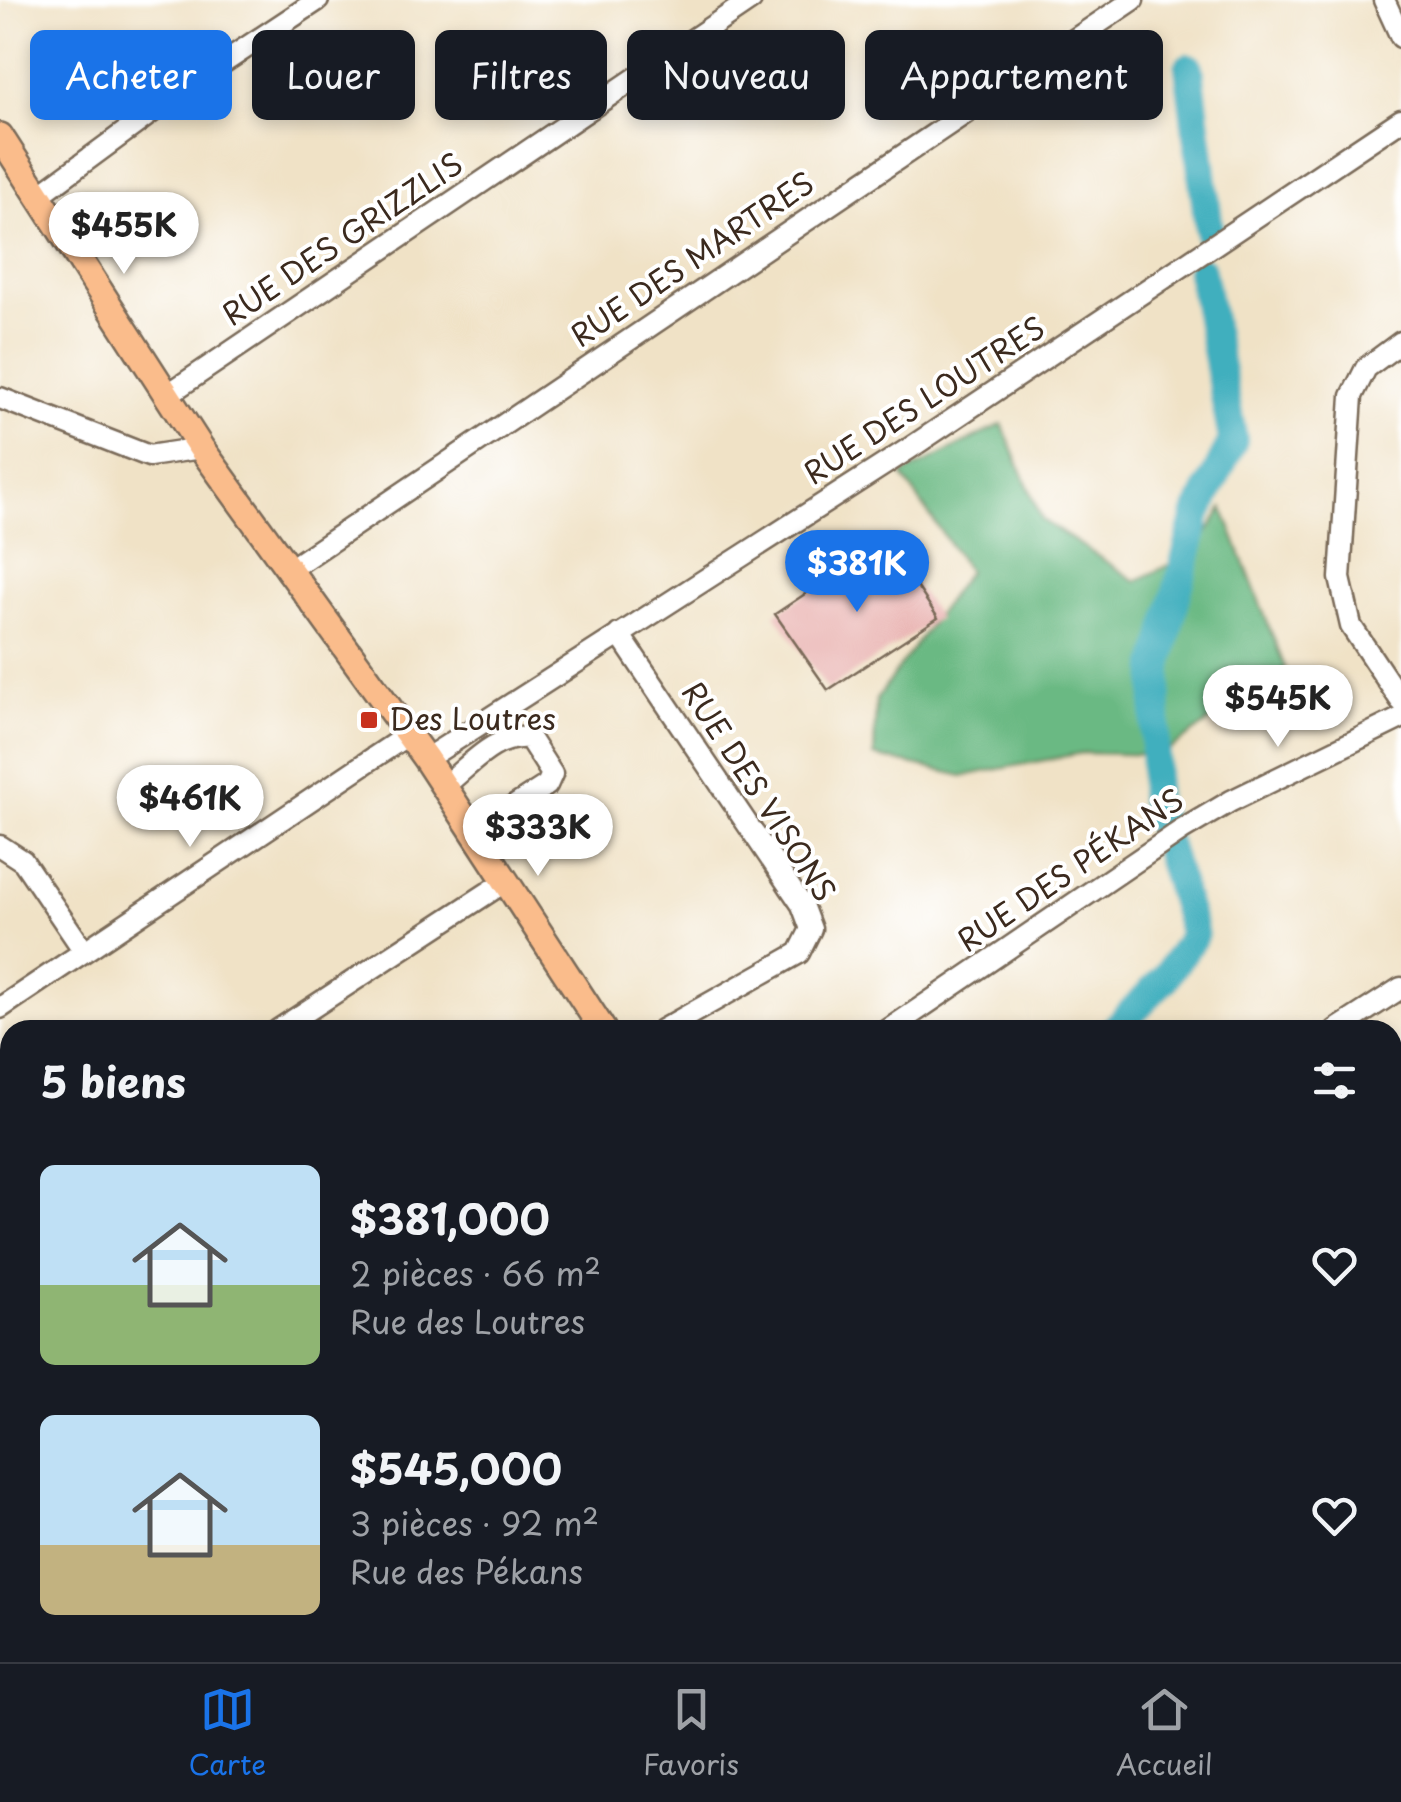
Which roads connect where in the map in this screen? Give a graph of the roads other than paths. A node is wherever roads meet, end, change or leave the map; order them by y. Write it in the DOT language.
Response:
graph roads {
  1 [pos="318,0"];
  2 [pos="752,0"];
  3 [pos="1133,0"];
  4 [pos="1384,0"];
  5 [pos="1401,36"];
  6 [pos="1401,120"];
  7 [pos="0,136"];
  8 [pos="38,196"];
  9 [pos="1401,342"];
  10 [pos="166,395"];
  11 [pos="0,398"];
  12 [pos="201,448"];
  13 [pos="287,571"];
  14 [pos="619,634"];
  15 [pos="1401,701"];
  16 [pos="1401,718"];
  17 [pos="409,734"];
  18 [pos="426,759"];
  19 [pos="444,786"];
  20 [pos="474,832"];
  21 [pos="0,846"];
  22 [pos="506,881"];
  23 [pos="84,951"];
  24 [pos="1401,988"];
  25 [pos="0,1008"];
  26 [pos="293,1020"];
  27 [pos="596,1020"];
  28 [pos="680,1020"];
  29 [pos="905,1020"];
  30 [pos="1351,1020"];
  1 -- 8 [label="street"];
  2 -- 10 [label="street, RUE DES GRIZZLIS"];
  3 -- 13 [label="street, RUE DES MARTRES"];
  4 -- 5 [label="street"];
  6 -- 14 [label="street, RUE DES LOUTRES"];
  7 -- 8 [label="main road"];
  8 -- 10 [label="main road"];
  9 -- 15 [label="street"];
  10 -- 12 [label="main road"];
  11 -- 12 [label="street"];
  12 -- 13 [label="main road"];
  13 -- 17 [label="main road"];
  14 -- 18 [label="street, RUE DES LOUTRES"];
  14 -- 28 [label="street, RUE DES VISONS"];
  16 -- 29 [label="street, RUE DES PÉKANS"];
  17 -- 18 [label="main road"];
  17 -- 23 [label="street"];
  18 -- 19 [label="main road"];
  19 -- 20 [label="main road"];
  19 -- 20 [label="street"];
  20 -- 22 [label="main road"];
  21 -- 23 [label="street"];
  22 -- 26 [label="street"];
  22 -- 27 [label="main road"];
  23 -- 25 [label="street"];
  24 -- 30 [label="street"];
}
